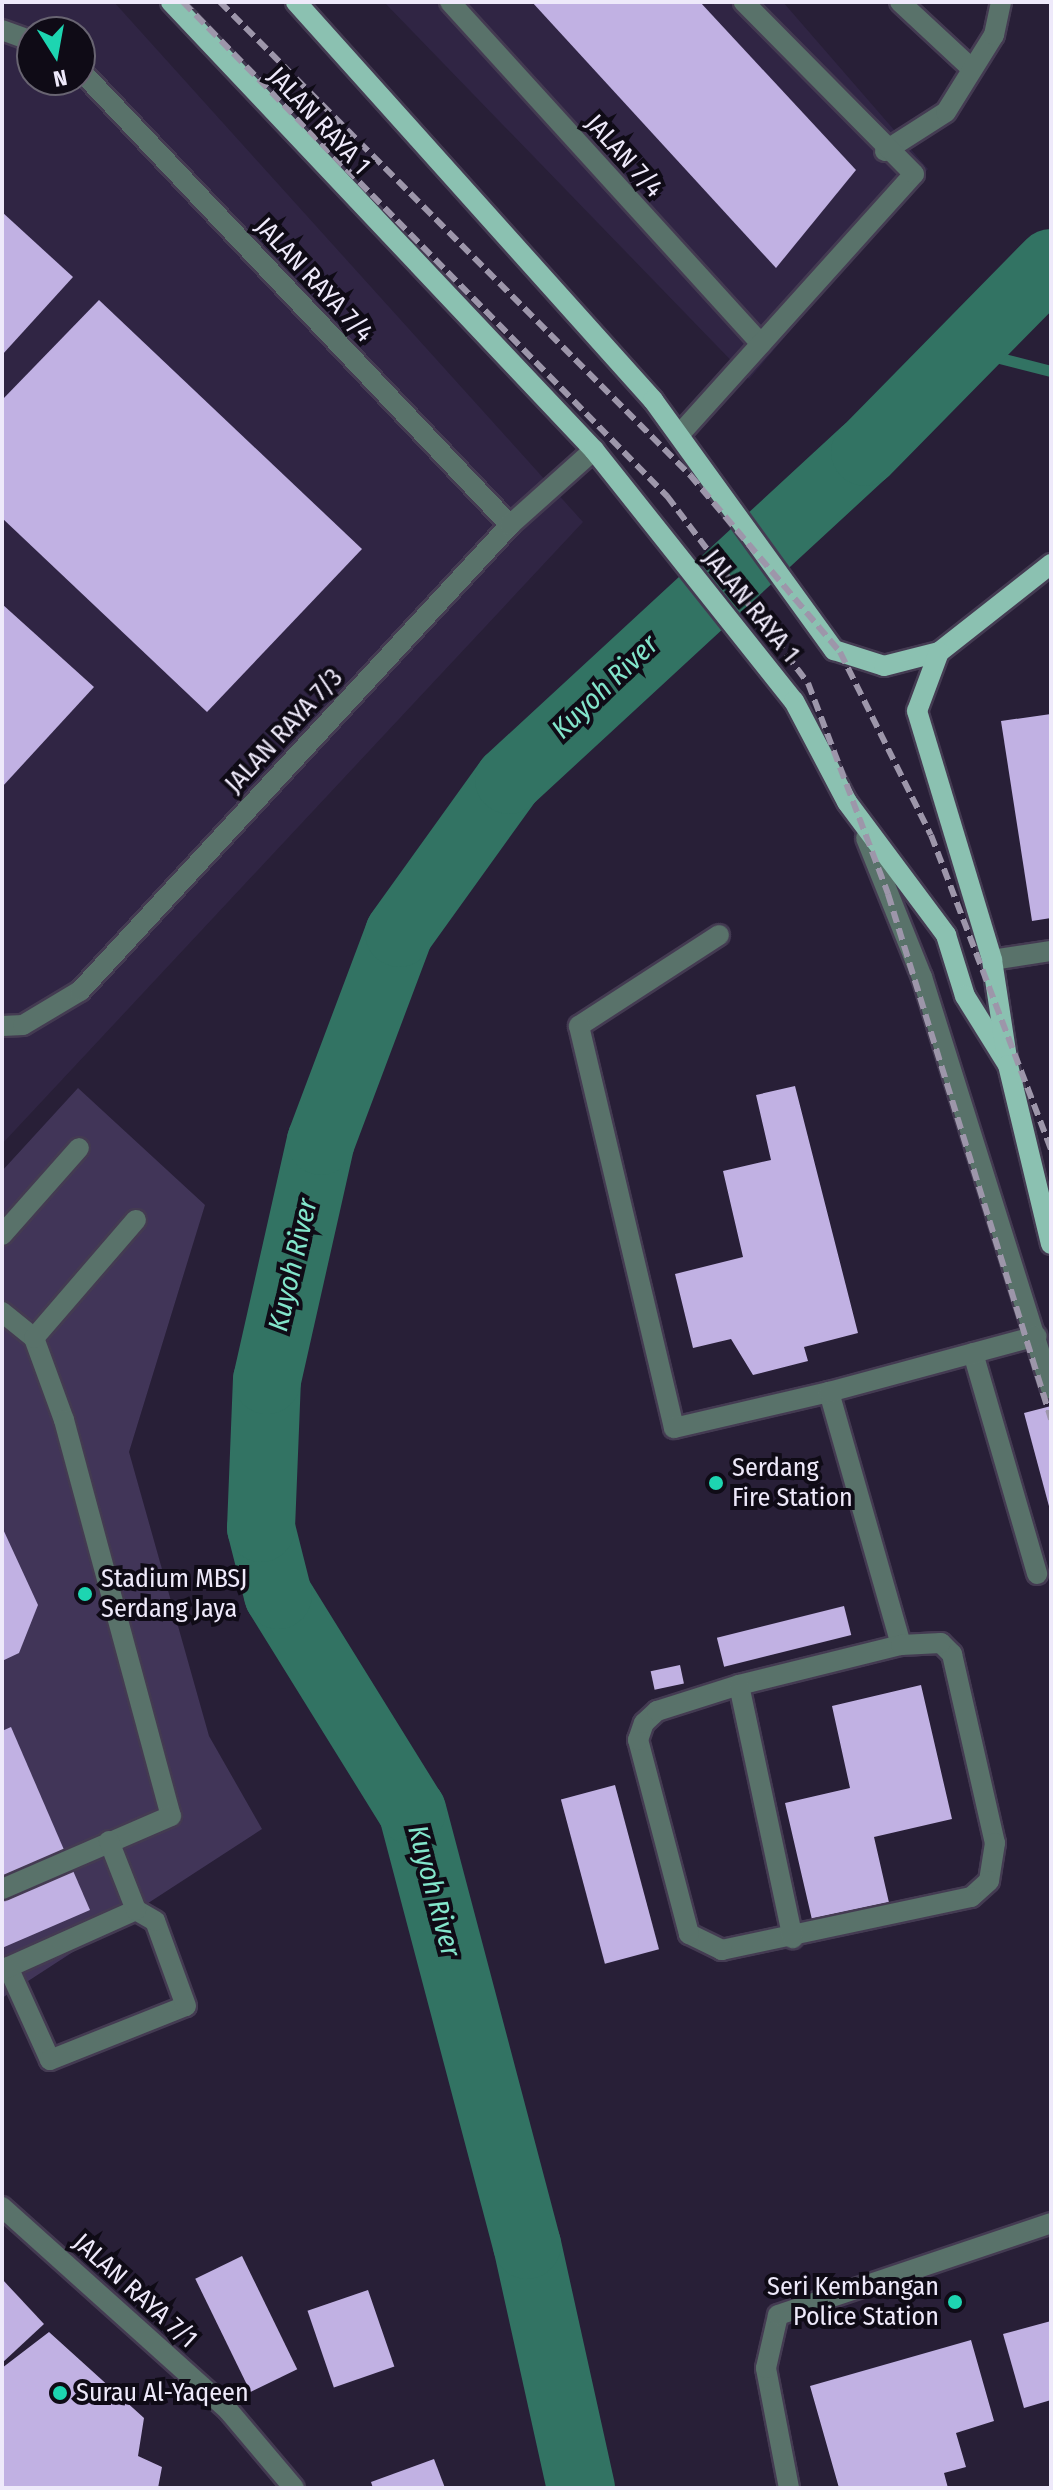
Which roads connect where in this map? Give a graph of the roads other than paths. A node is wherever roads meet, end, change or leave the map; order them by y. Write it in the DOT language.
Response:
graph roads {
  1 [pos="171,2"];
  2 [pos="296,2"];
  3 [pos="450,2"];
  4 [pos="744,2"];
  5 [pos="900,2"];
  6 [pos="1001,2"];
  7 [pos="970,67"];
  8 [pos="96,87"];
  9 [pos="885,151"];
  10 [pos="761,344"];
  11 [pos="683,440"];
  12 [pos="594,450"];
  13 [pos="510,525"];
  14 [pos="1051,564"];
  15 [pos="939,652"];
  16 [pos="847,802"];
  17 [pos="719,935"];
  18 [pos="1051,951"];
  19 [pos="992,960"];
  20 [pos="2,1026"];
  21 [pos="1008,1065"];
  22 [pos="79,1148"];
  23 [pos="136,1220"];
  24 [pos="2,1235"];
  25 [pos="1051,1244"];
  26 [pos="2,1312"];
  27 [pos="1037,1336"];
  28 [pos="34,1338"];
  29 [pos="973,1353"];
  30 [pos="1051,1388"];
  31 [pos="829,1392"];
  32 [pos="1037,1574"];
  33 [pos="901,1645"];
  34 [pos="739,1685"];
  35 [pos="109,1841"];
  36 [pos="2,1889"];
  37 [pos="136,1910"];
  38 [pos="793,1938"];
  39 [pos="5,1969"];
  40 [pos="2,2207"];
  41 [pos="1051,2223"];
  42 [pos="294,2488"];
  43 [pos="789,2488"];
  1 -- 12 [label="main road, JALAN RAYA 1"];
  2 -- 11 [label="main road, JALAN RAYA 1"];
  3 -- 10 [label="street, JALAN 7/4"];
  4 -- 9 [label="street"];
  5 -- 7 [label="street"];
  6 -- 7 [label="street"];
  7 -- 9 [label="street"];
  8 -- 13 [label="street, JALAN RAYA 7/4"];
  9 -- 10 [label="street"];
  10 -- 11 [label="street"];
  11 -- 15 [label="main road, JALAN RAYA 1"];
  12 -- 13 [label="street, JALAN RAYA 7/3"];
  12 -- 16 [label="main road, JALAN RAYA 1"];
  13 -- 20 [label="street, JALAN RAYA 7/3"];
  14 -- 15 [label="main road"];
  15 -- 19 [label="main road"];
  16 -- 21 [label="main road"];
  16 -- 27 [label="street, JALAN RAYA 1"];
  17 -- 31 [label="street"];
  18 -- 19 [label="street"];
  19 -- 21 [label="main road"];
  21 -- 25 [label="main road"];
  22 -- 24 [label="street"];
  23 -- 28 [label="street"];
  26 -- 28 [label="street"];
  27 -- 29 [label="street"];
  27 -- 30 [label="street, JALAN RAYA 1"];
  28 -- 35 [label="street"];
  29 -- 31 [label="street"];
  29 -- 32 [label="street"];
  31 -- 33 [label="street"];
  33 -- 34 [label="street"];
  33 -- 38 [label="street"];
  34 -- 38 [label="street"];
  34 -- 38 [label="street"];
  35 -- 36 [label="street"];
  35 -- 37 [label="street"];
  37 -- 39 [label="street"];
  37 -- 39 [label="street"];
  40 -- 42 [label="street, JALAN RAYA 7/1"];
  41 -- 43 [label="street"];
}
